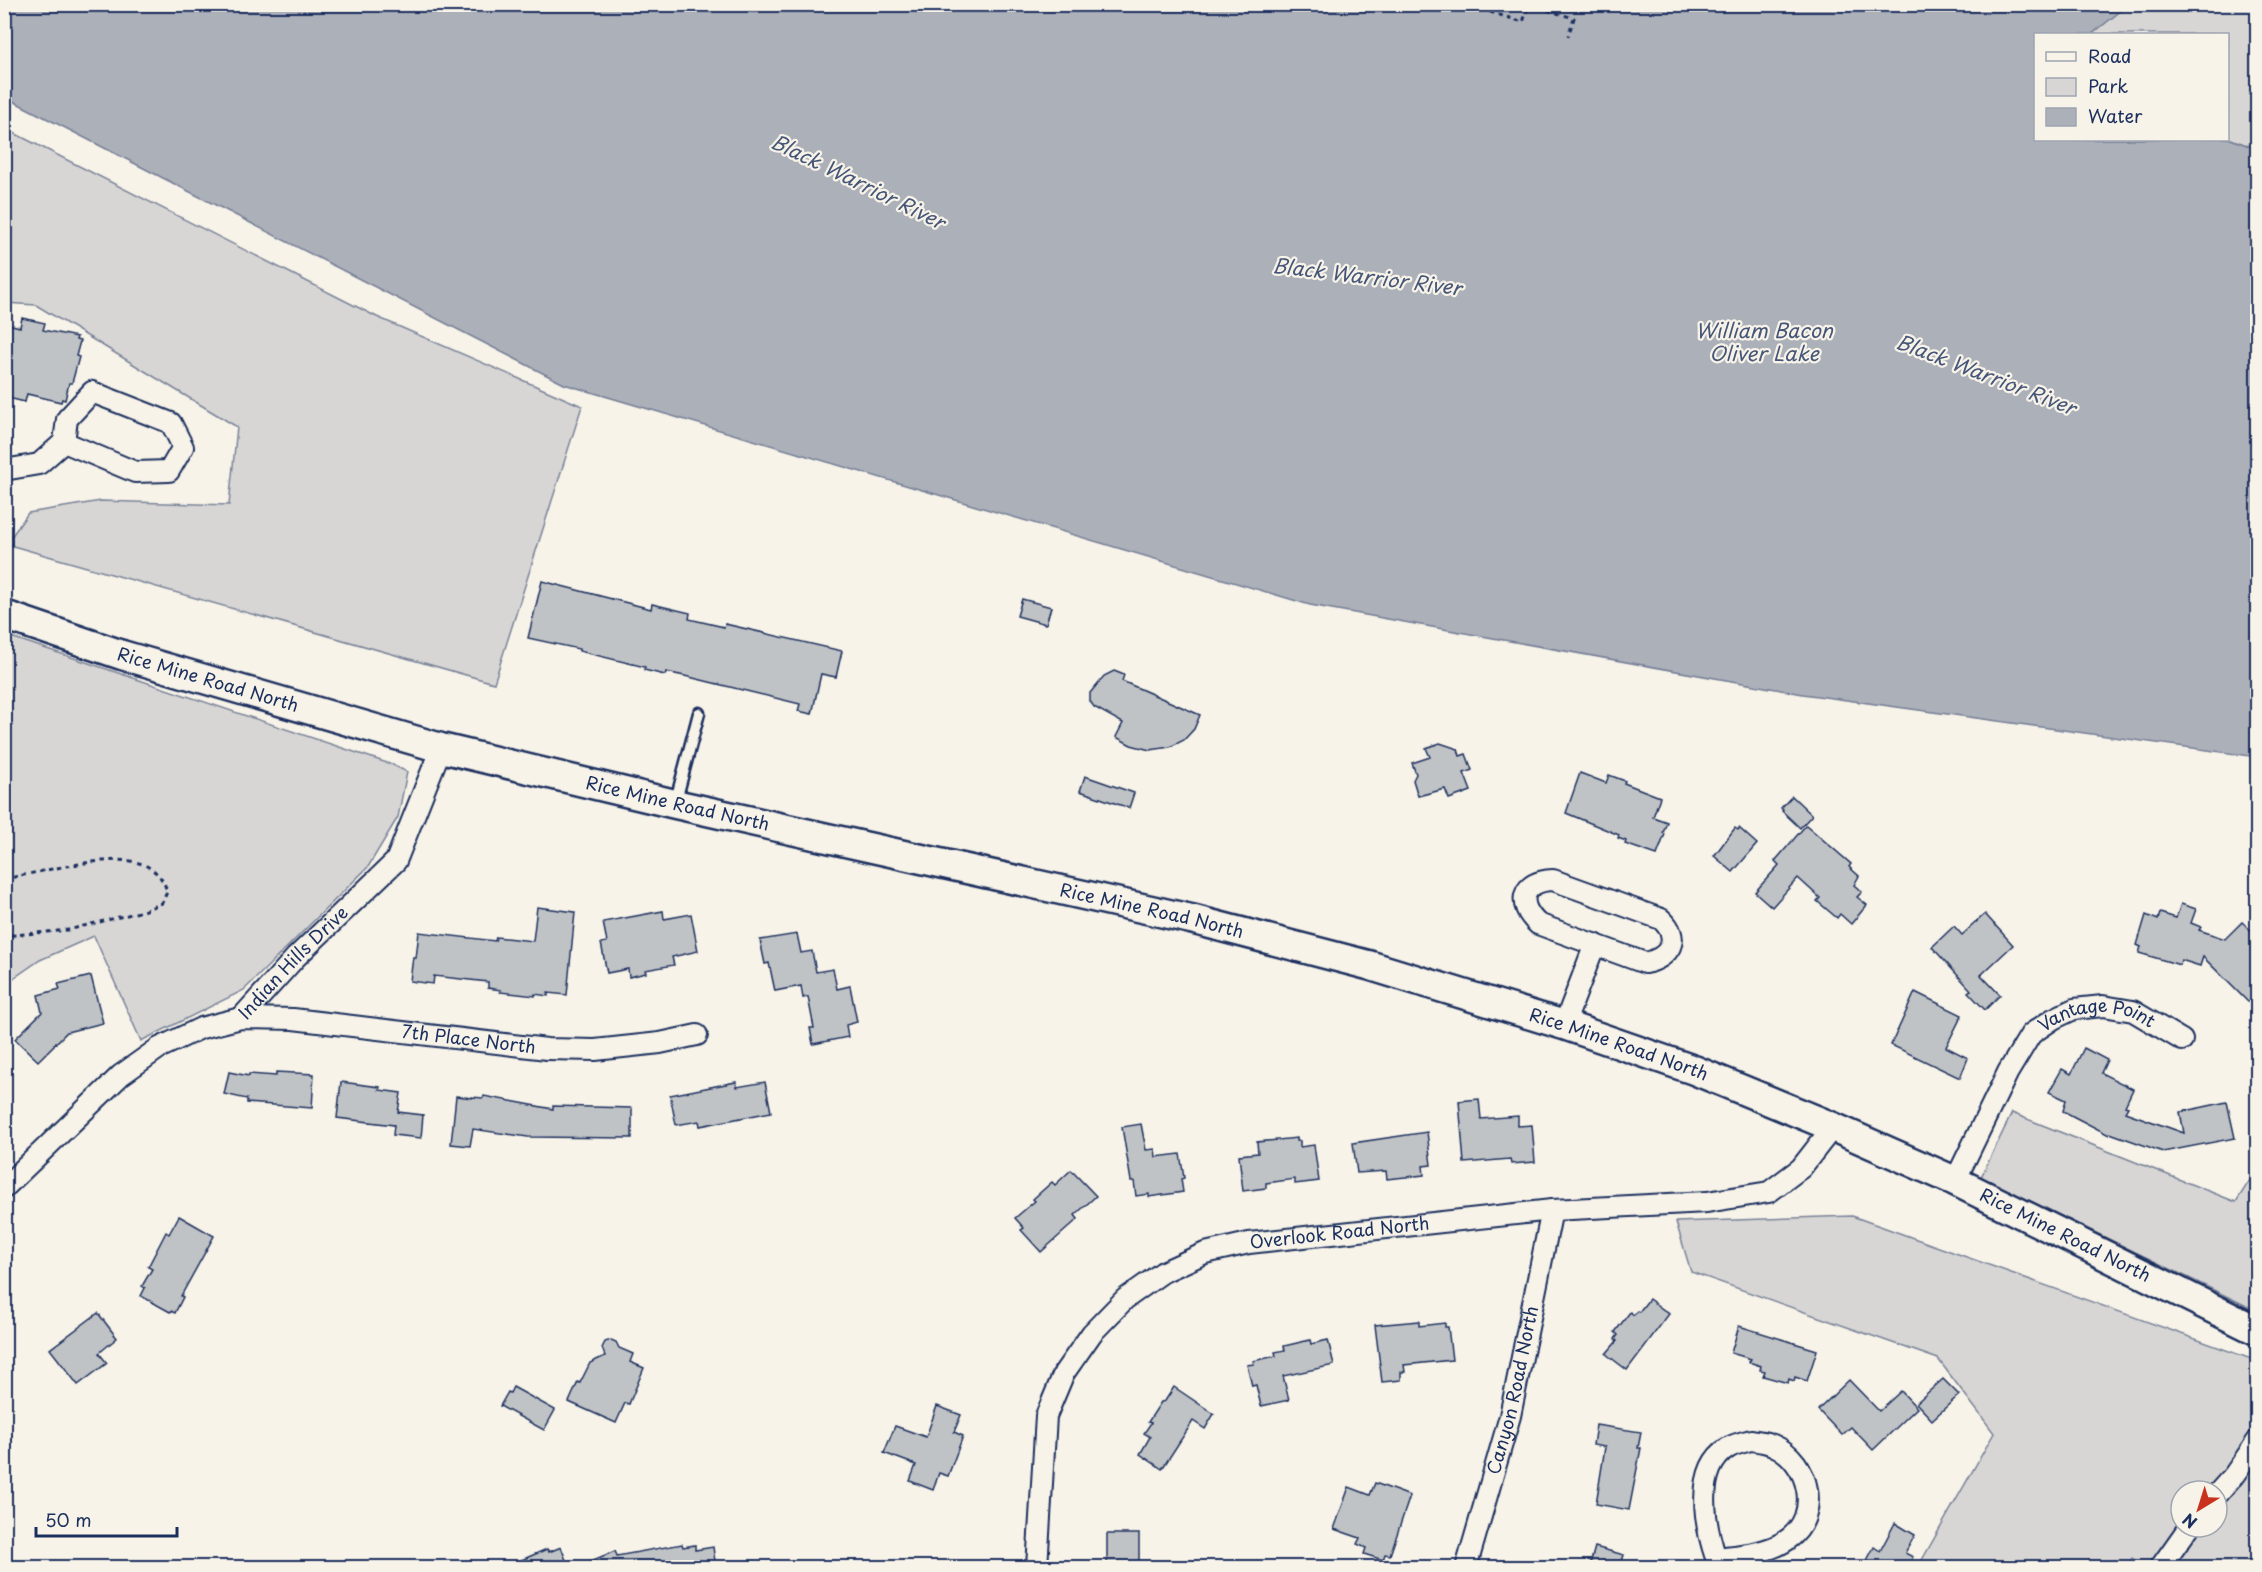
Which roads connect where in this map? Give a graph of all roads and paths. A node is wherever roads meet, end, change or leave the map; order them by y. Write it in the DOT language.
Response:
graph roads {
  1 [pos="1464,4"];
  2 [pos="1568,36"];
  3 [pos="64,442"];
  4 [pos="4,470"];
  5 [pos="4,615"];
  6 [pos="699,713"];
  7 [pos="441,748"];
  8 [pos="675,804"];
  9 [pos="4,879"];
  10 [pos="4,936"];
  11 [pos="1595,944"];
  12 [pos="241,1018"];
  13 [pos="1564,1025"];
  14 [pos="697,1035"];
  15 [pos="2182,1040"];
  16 [pos="1833,1127"];
  17 [pos="1954,1181"];
  18 [pos="4,1188"];
  19 [pos="1552,1210"];
  20 [pos="2258,1331"];
  21 [pos="2258,1440"];
  22 [pos="2229,1481"];
  23 [pos="2181,1539"];
  24 [pos="1713,1563"];
  25 [pos="1037,1568"];
  26 [pos="1466,1568"];
  27 [pos="2160,1568"];
  1 -- 2 [label="path"];
  3 -- 3 [label="street"];
  3 -- 4 [label="street"];
  5 -- 7 [label="main road, Rice Mine Road North"];
  6 -- 8 [label="lane"];
  7 -- 8 [label="main road, Rice Mine Road North"];
  7 -- 12 [label="street, Indian Hills Drive"];
  8 -- 13 [label="main road, Rice Mine Road North"];
  9 -- 10 [label="path"];
  11 -- 11 [label="street"];
  11 -- 13 [label="street"];
  12 -- 14 [label="street, 7th Place North"];
  12 -- 18 [label="street, Indian Hills Drive"];
  13 -- 16 [label="main road, Rice Mine Road North"];
  15 -- 17 [label="street, Vantage Point"];
  16 -- 17 [label="main road, Rice Mine Road North"];
  16 -- 19 [label="street, Overlook Road North"];
  17 -- 20 [label="main road, Rice Mine Road North"];
  19 -- 25 [label="street, Overlook Road North"];
  19 -- 26 [label="street, Canyon Road North"];
  21 -- 22 [label="street"];
  23 -- 27 [label="street"];
  24 -- 24 [label="street"];
}
